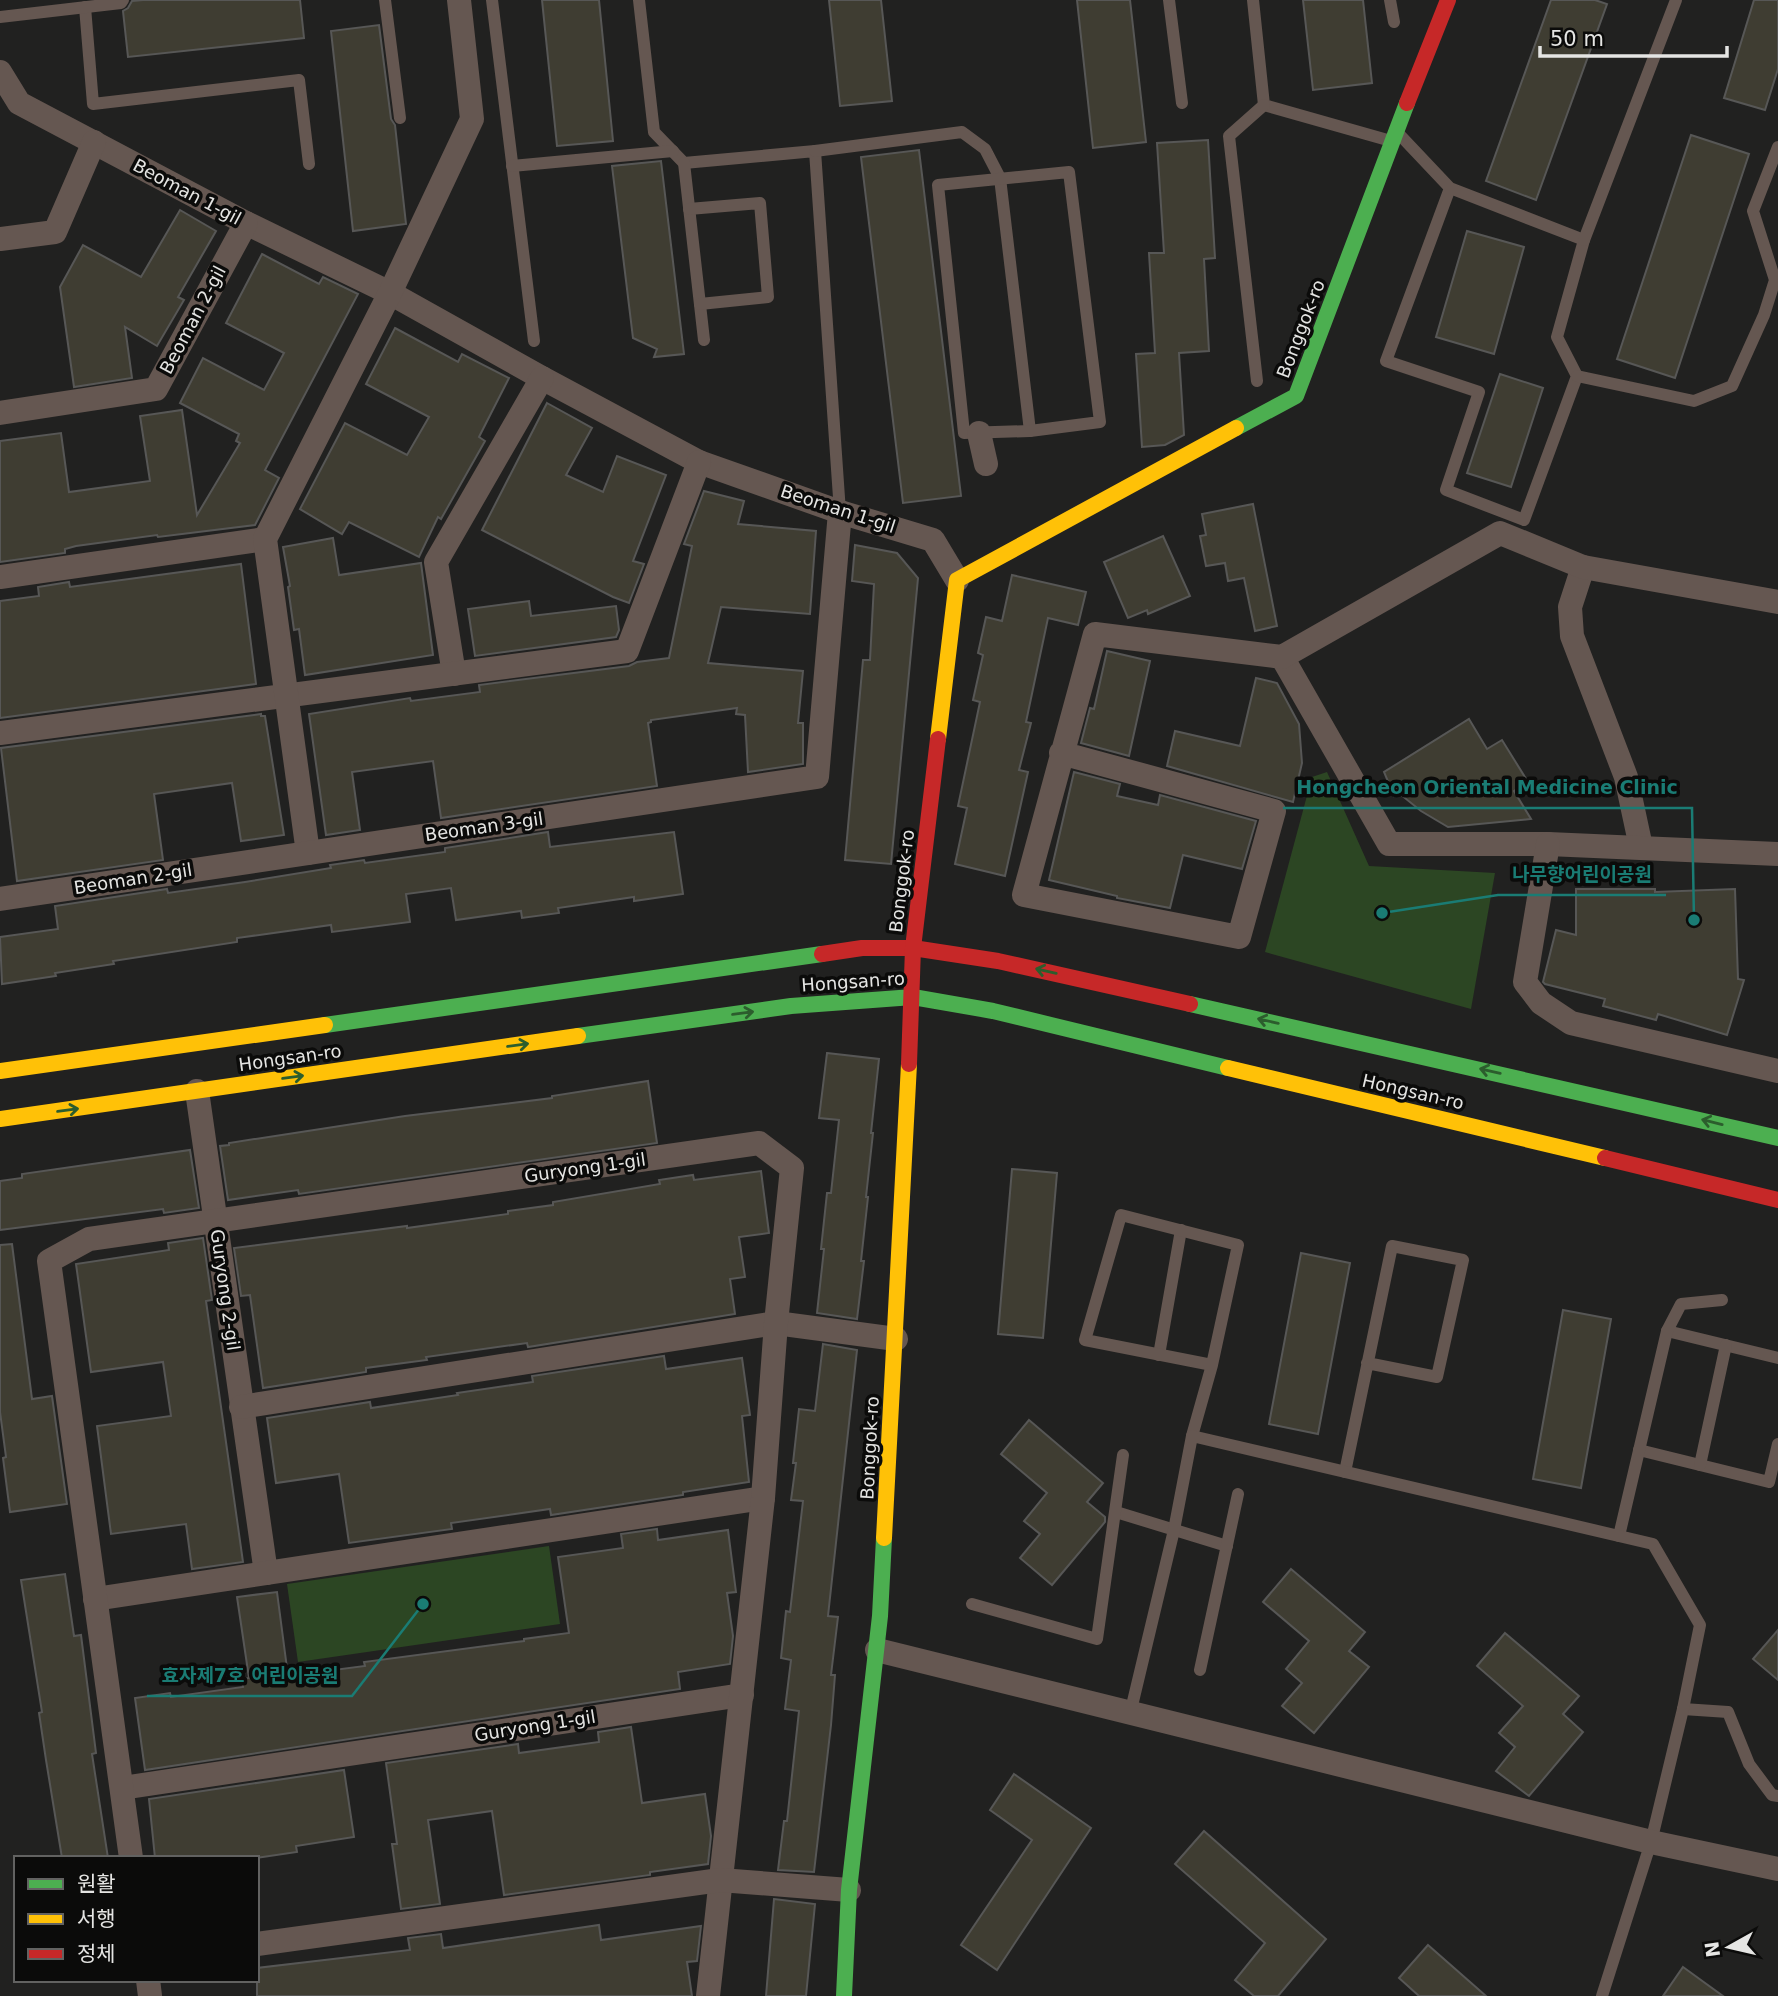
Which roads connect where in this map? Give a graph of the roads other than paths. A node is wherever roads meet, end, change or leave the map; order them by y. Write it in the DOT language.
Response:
graph roads {
  1 [pos="123,0"];
  2 [pos="385,0"];
  3 [pos="459,0"];
  4 [pos="492,0"];
  5 [pos="639,0"];
  6 [pos="1169,0"];
  7 [pos="1253,0"];
  8 [pos="1390,0"];
  9 [pos="1448,0"];
  10 [pos="1676,0"];
  11 [pos="85,7"];
  12 [pos="0,17"];
  13 [pos="1394,22"];
  14 [pos="0,72"];
  15 [pos="1182,103"];
  16 [pos="1264,105"];
  17 [pos="400,118"];
  18 [pos="1394,136"];
  19 [pos="94,142"];
  20 [pos="1778,147"];
  21 [pos="673,151"];
  22 [pos="815,151"];
  23 [pos="684,163"];
  24 [pos="309,164"];
  25 [pos="512,166"];
  26 [pos="1000,178"];
  27 [pos="1450,188"];
  28 [pos="690,208"];
  29 [pos="246,223"];
  30 [pos="0,239"];
  31 [pos="1584,240"];
  32 [pos="390,293"];
  33 [pos="700,304"];
  34 [pos="704,340"];
  35 [pos="534,341"];
  36 [pos="1577,376"];
  37 [pos="542,378"];
  38 [pos="1257,381"];
  39 [pos="0,413"];
  40 [pos="1030,431"];
  41 [pos="979,433"];
  42 [pos="699,462"];
  43 [pos="985,464"];
  44 [pos="840,512"];
  45 [pos="265,539"];
  46 [pos="1583,567"];
  47 [pos="0,577"];
  48 [pos="957,580"];
  49 [pos="1778,602"];
  50 [pos="1282,657"];
  51 [pos="454,674"];
  52 [pos="287,696"];
  53 [pos="0,733"];
  54 [pos="1061,754"];
  55 [pos="1548,844"];
  56 [pos="1641,847"];
  57 [pos="308,853"];
  58 [pos="1778,854"];
  59 [pos="0,899"];
  60 [pos="913,948"];
  61 [pos="913,997"];
  62 [pos="0,1071"];
  63 [pos="1778,1071"];
  64 [pos="197,1091"];
  65 [pos="0,1119"];
  66 [pos="1778,1138"];
  67 [pos="1778,1199"];
  68 [pos="215,1221"];
  69 [pos="1181,1230"];
  70 [pos="1722,1300"];
  71 [pos="776,1323"];
  72 [pos="1667,1331"];
  73 [pos="896,1339"];
  74 [pos="1726,1345"];
  75 [pos="1159,1355"];
  76 [pos="1778,1359"];
  77 [pos="1367,1363"];
  78 [pos="1212,1366"];
  79 [pos="241,1407"];
  80 [pos="1192,1436"];
  81 [pos="1778,1444"];
  82 [pos="1639,1450"];
  83 [pos="1124,1455"];
  84 [pos="1700,1465"];
  85 [pos="1345,1472"];
  86 [pos="1238,1494"];
  87 [pos="763,1498"];
  88 [pos="1115,1512"];
  89 [pos="1174,1530"];
  90 [pos="1619,1536"];
  91 [pos="1227,1546"];
  92 [pos="266,1573"];
  93 [pos="95,1599"];
  94 [pos="971,1604"];
  95 [pos="877,1650"];
  96 [pos="1200,1670"];
  97 [pos="742,1695"];
  98 [pos="1683,1709"];
  99 [pos="1130,1714"];
  100 [pos="121,1788"];
  101 [pos="1778,1796"];
  102 [pos="1651,1842"];
  103 [pos="131,1856"];
  104 [pos="1778,1869"];
  105 [pos="720,1880"];
  106 [pos="849,1890"];
  107 [pos="259,1944"];
  108 [pos="708,1996"];
  109 [pos="844,1996"];
  110 [pos="1602,1996"];
  1 -- 11 [label="lane"];
  2 -- 17 [label="lane"];
  3 -- 32 [label="street"];
  4 -- 25 [label="lane"];
  5 -- 21 [label="lane"];
  6 -- 15 [label="lane"];
  7 -- 16 [label="lane"];
  8 -- 13 [label="lane"];
  9 -- 18 [label="street, Bonggok-ro"];
  10 -- 31 [label="lane"];
  11 -- 12 [label="lane"];
  11 -- 24 [label="lane"];
  14 -- 19 [label="street, Beoman 1-gil"];
  16 -- 18 [label="lane"];
  16 -- 38 [label="lane"];
  18 -- 27 [label="lane"];
  18 -- 48 [label="street, Bonggok-ro"];
  19 -- 29 [label="street, Beoman 1-gil"];
  19 -- 30 [label="street"];
  20 -- 36 [label="lane"];
  21 -- 23 [label="lane"];
  21 -- 25 [label="lane"];
  22 -- 23 [label="lane"];
  22 -- 26 [label="lane"];
  22 -- 44 [label="lane"];
  23 -- 28 [label="lane"];
  25 -- 35 [label="lane"];
  26 -- 40 [label="lane"];
  26 -- 40 [label="lane"];
  26 -- 41 [label="lane"];
  27 -- 31 [label="lane"];
  27 -- 36 [label="lane"];
  28 -- 33 [label="lane"];
  28 -- 33 [label="lane"];
  29 -- 32 [label="street, Beoman 1-gil"];
  29 -- 39 [label="street, Beoman 2-gil"];
  31 -- 36 [label="lane"];
  32 -- 37 [label="street, Beoman 1-gil"];
  32 -- 45 [label="street"];
  33 -- 34 [label="lane"];
  37 -- 42 [label="street, Beoman 1-gil"];
  37 -- 51 [label="street"];
  40 -- 41 [label="lane"];
  41 -- 43 [label="street"];
  42 -- 44 [label="street, Beoman 1-gil"];
  42 -- 51 [label="street"];
  44 -- 48 [label="street, Beoman 1-gil"];
  44 -- 57 [label="street, Beoman 3-gil"];
  45 -- 47 [label="street"];
  45 -- 52 [label="street"];
  46 -- 49 [label="street"];
  46 -- 50 [label="street"];
  46 -- 56 [label="street"];
  48 -- 60 [label="street, Bonggok-ro"];
  50 -- 54 [label="street"];
  50 -- 55 [label="street"];
  51 -- 52 [label="street"];
  52 -- 53 [label="street"];
  52 -- 57 [label="street"];
  54 -- 54 [label="street"];
  55 -- 56 [label="street"];
  55 -- 63 [label="street"];
  56 -- 58 [label="street"];
  57 -- 59 [label="street, Beoman 2-gil"];
  60 -- 61 [label="street, Bonggok-ro"];
  60 -- 62 [label="street, Hongsan-ro"];
  66 -- 60 [label="street, Hongsan-ro, one-way"];
  64 -- 61 [label="street, Hongsan-ro, one-way"];
  61 -- 67 [label="street, Hongsan-ro"];
  61 -- 73 [label="street, Bonggok-ro"];
  65 -- 64 [label="street, Hongsan-ro, one-way"];
  64 -- 68 [label="street"];
  68 -- 71 [label="street, Guryong 1-gil"];
  68 -- 79 [label="street, Guryong 2-gil"];
  68 -- 93 [label="street, Guryong 2-gil"];
  69 -- 75 [label="lane"];
  69 -- 75 [label="lane"];
  69 -- 78 [label="lane"];
  70 -- 72 [label="lane"];
  71 -- 73 [label="street"];
  71 -- 79 [label="street"];
  71 -- 87 [label="street, Guryong 1-gil"];
  72 -- 74 [label="lane"];
  72 -- 82 [label="lane"];
  73 -- 95 [label="street, Bonggok-ro"];
  74 -- 76 [label="lane"];
  74 -- 84 [label="lane"];
  75 -- 78 [label="lane"];
  77 -- 77 [label="lane"];
  77 -- 85 [label="lane"];
  78 -- 80 [label="lane"];
  79 -- 92 [label="street, Guryong 2-gil"];
  80 -- 85 [label="lane"];
  80 -- 89 [label="lane"];
  81 -- 84 [label="lane"];
  82 -- 84 [label="lane"];
  82 -- 90 [label="lane"];
  83 -- 88 [label="lane"];
  85 -- 90 [label="lane"];
  86 -- 91 [label="lane"];
  87 -- 92 [label="street"];
  87 -- 97 [label="street, Guryong 1-gil"];
  88 -- 89 [label="lane"];
  88 -- 94 [label="lane"];
  89 -- 91 [label="lane"];
  89 -- 99 [label="lane"];
  90 -- 98 [label="lane"];
  91 -- 96 [label="lane"];
  92 -- 93 [label="street"];
  93 -- 100 [label="street, Guryong 2-gil"];
  95 -- 99 [label="street"];
  95 -- 106 [label="street, Bonggok-ro"];
  97 -- 100 [label="street, Guryong 1-gil"];
  97 -- 105 [label="street, Guryong 1-gil"];
  98 -- 101 [label="lane"];
  98 -- 102 [label="lane"];
  99 -- 102 [label="street"];
  100 -- 103 [label="street, Guryong 2-gil"];
  102 -- 104 [label="street"];
  102 -- 110 [label="lane"];
  105 -- 106 [label="street"];
  105 -- 107 [label="street"];
  105 -- 108 [label="street, Guryong 1-gil"];
  106 -- 109 [label="street, Bonggok-ro"];
}
